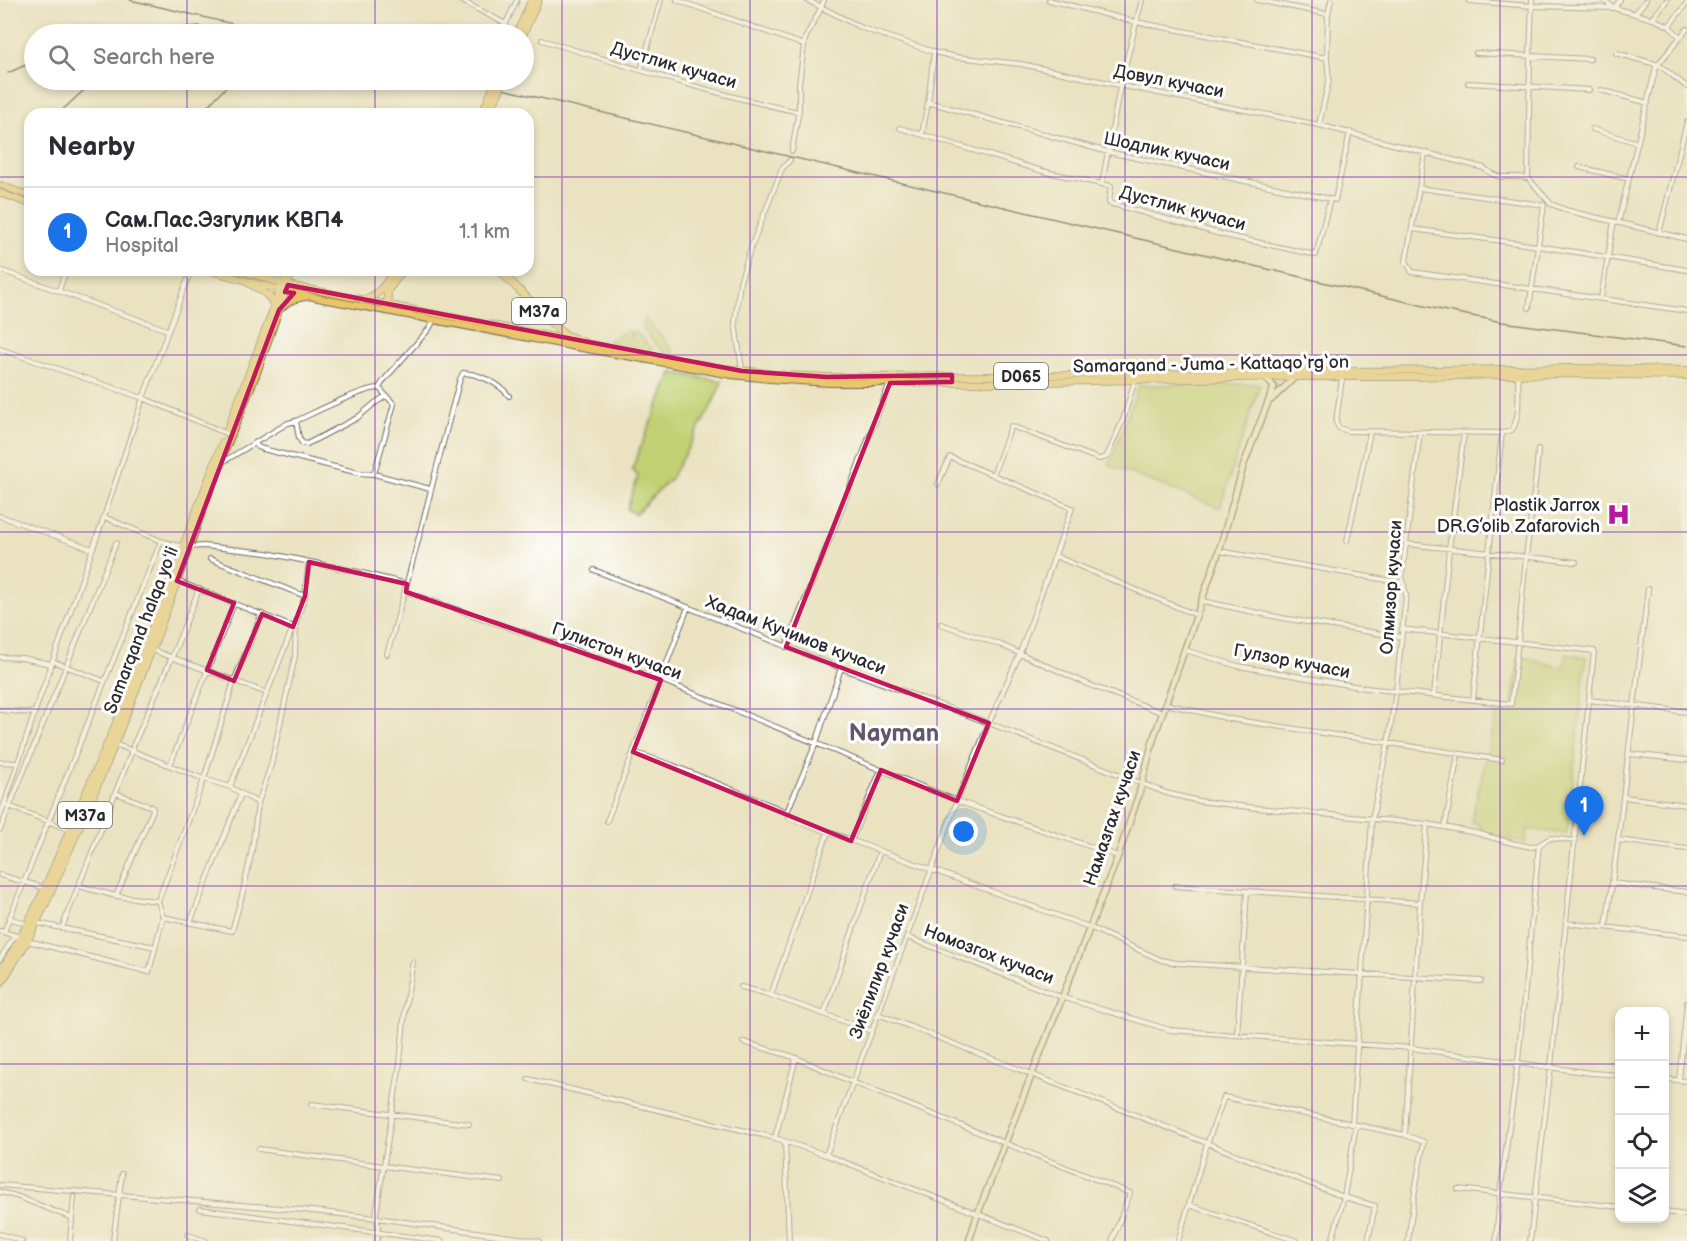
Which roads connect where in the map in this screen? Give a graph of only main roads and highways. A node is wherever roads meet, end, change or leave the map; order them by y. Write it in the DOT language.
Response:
graph roads {
  1 [pos="532,0"];
  2 [pos="538,0"];
  3 [pos="521,24"];
  4 [pos="527,24"];
  5 [pos="493,90"];
  6 [pos="500,90"];
  7 [pos="485,108"];
  8 [pos="492,108"];
  9 [pos="0,185"];
  10 [pos="0,193"];
  11 [pos="24,194"];
  12 [pos="24,202"];
  13 [pos="228,276"];
  14 [pos="256,276"];
  15 [pos="292,276"];
  16 [pos="390,276"];
  17 [pos="398,276"];
  18 [pos="505,276"];
  19 [pos="249,282"];
  20 [pos="285,285"];
  21 [pos="308,296"];
  22 [pos="363,300"];
  23 [pos="388,305"];
  24 [pos="277,309"];
  25 [pos="585,344"];
  26 [pos="1687,370"];
  27 [pos="1503,373"];
  28 [pos="1687,376"];
  29 [pos="1100,378"];
  30 [pos="952,379"];
  31 [pos="228,434"];
  32 [pos="186,546"];
  33 [pos="45,894"];
  34 [pos="21,938"];
  35 [pos="0,973"];
  36 [pos="0,984"];
  1 -- 3 [label="highway"];
  2 -- 4 [label="highway"];
  5 -- 7 [label="highway, bridge"];
  6 -- 8 [label="highway, bridge"];
  9 -- 11 [label="main road"];
  10 -- 12 [label="main road"];
  13 -- 19 [label="main road, Samarqand - Juma - Kattaqo‘rg‘on / D065"];
  14 -- 20 [label="main road, Samarqand - Juma - Kattaqo‘rg‘on / D065"];
  15 -- 20 [label="highway, Samarqand halqa yoʻli / M37a"];
  16 -- 22 [label="highway"];
  17 -- 23 [label="highway"];
  18 -- 25 [label="highway, M37a"];
  19 -- 20 [label="main road, Samarqand - Juma - Kattaqo‘rg‘on / D065"];
  19 -- 24 [label="highway"];
  20 -- 21 [label="main road, Samarqand - Juma - Kattaqo‘rg‘on / D065"];
  20 -- 22 [label="main road, Samarqand - Juma - Kattaqo‘rg‘on / D065"];
  20 -- 24 [label="highway, Samarqand halqa yoʻli / M37a"];
  21 -- 24 [label="highway"];
  21 -- 30 [label="main road, Samarqand - Juma - Kattaqo‘rg‘on / D065"];
  22 -- 23 [label="main road, Samarqand - Juma - Kattaqo‘rg‘on / D065"];
  23 -- 25 [label="main road, Samarqand - Juma - Kattaqo‘rg‘on / D065"];
  24 -- 31 [label="highway, Samarqand halqa yoʻli / M37a"];
  25 -- 30 [label="main road, Samarqand - Juma - Kattaqo‘rg‘on / D065"];
  26 -- 27 [label="main road, Samarqand - Juma - Kattaqo‘rg‘on / D065"];
  27 -- 28 [label="main road, Samarqand - Juma - Kattaqo‘rg‘on / D065"];
  27 -- 29 [label="main road, Samarqand - Juma - Kattaqo‘rg‘on / D065"];
  27 -- 29 [label="main road, Samarqand - Juma - Kattaqo‘rg‘on / D065"];
  29 -- 30 [label="main road, Samarqand - Juma - Kattaqo‘rg‘on / D065"];
  31 -- 32 [label="highway, Samarqand halqa yoʻli / M37a"];
  31 -- 32 [label="highway, Samarqand halqa yoʻli / M37a"];
  32 -- 33 [label="highway, Samarqand halqa yoʻli / M37a"];
  32 -- 33 [label="highway, Samarqand halqa yoʻli / M37a"];
  33 -- 34 [label="highway, Samarqand halqa yoʻli / M37a"];
  33 -- 34 [label="highway, Samarqand halqa yoʻli / M37a"];
  34 -- 35 [label="highway, Samarqand halqa yoʻli / M37a"];
  34 -- 36 [label="highway, Samarqand halqa yoʻli / M37a"];
}
